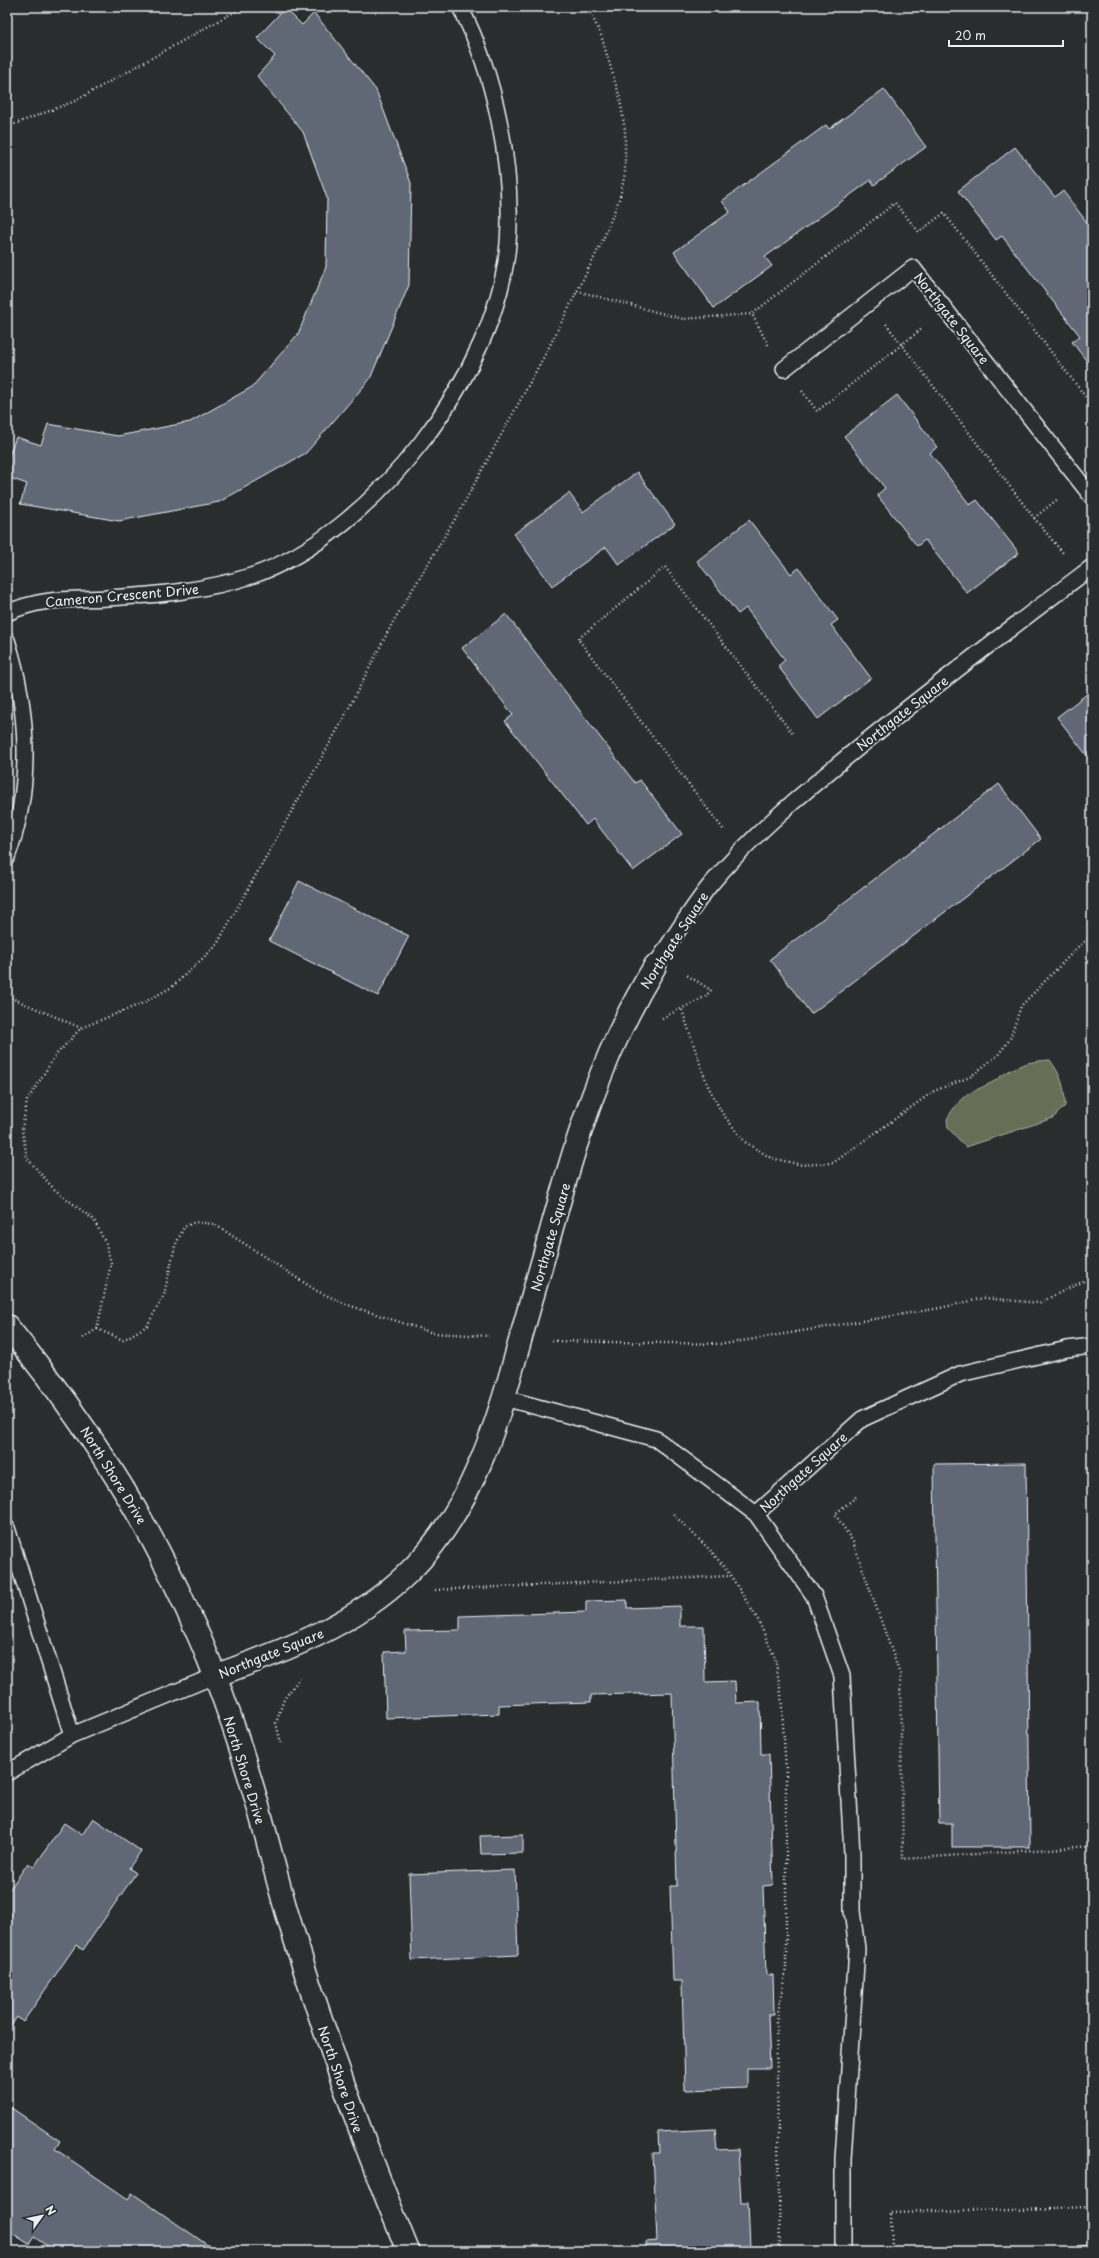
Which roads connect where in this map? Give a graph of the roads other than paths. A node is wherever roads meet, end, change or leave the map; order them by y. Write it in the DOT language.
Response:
graph roads {
  1 [pos="460,7"];
  2 [pos="784,369"];
  3 [pos="1092,497"];
  4 [pos="1092,567"];
  5 [pos="7,613"];
  6 [pos="7,640"];
  7 [pos="7,857"];
  8 [pos="655,966"];
  9 [pos="7,1326"];
  10 [pos="1092,1346"];
  11 [pos="504,1398"];
  12 [pos="756,1514"];
  13 [pos="7,1528"];
  14 [pos="214,1676"];
  15 [pos="72,1735"];
  16 [pos="7,1773"];
  17 [pos="408,2251"];
  18 [pos="843,2251"];
  1 -- 5 [label="lane, Cameron Crescent Drive"];
  2 -- 3 [label="lane, Northgate Square"];
  4 -- 8 [label="lane, Northgate Square"];
  6 -- 7 [label="lane"];
  8 -- 11 [label="street, Northgate Square"];
  9 -- 14 [label="street, North Shore Drive"];
  10 -- 12 [label="lane, Northgate Square"];
  11 -- 12 [label="lane, Northgate Square"];
  11 -- 14 [label="street, Northgate Square"];
  12 -- 18 [label="lane"];
  13 -- 15 [label="lane"];
  14 -- 15 [label="lane, Northgate Square"];
  14 -- 17 [label="street, North Shore Drive"];
  15 -- 16 [label="lane, Northgate Square"];
}
